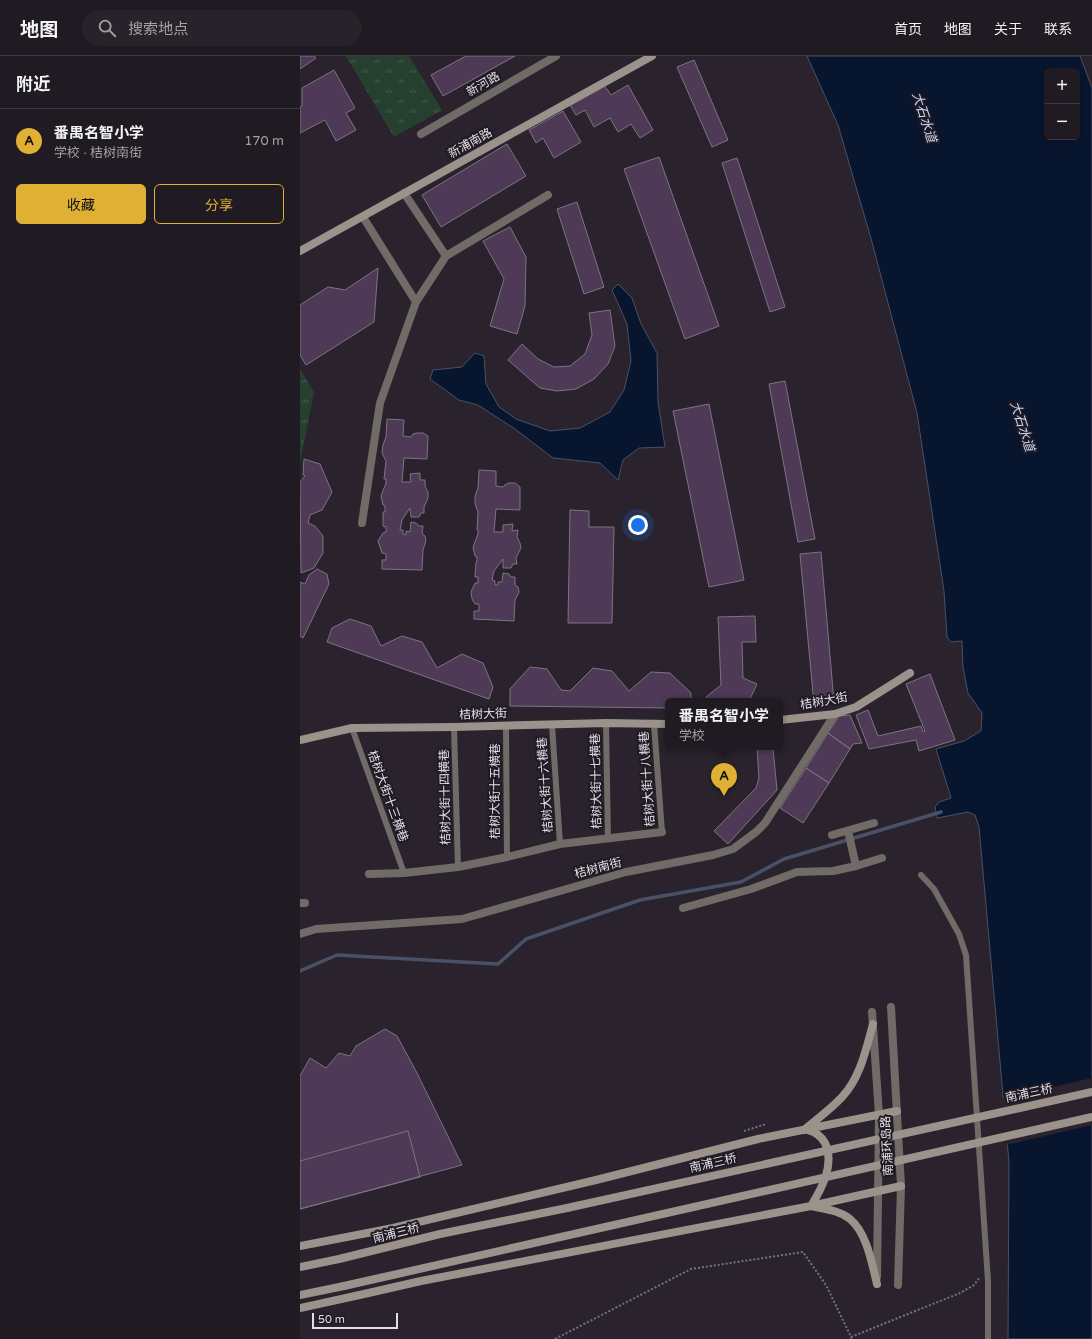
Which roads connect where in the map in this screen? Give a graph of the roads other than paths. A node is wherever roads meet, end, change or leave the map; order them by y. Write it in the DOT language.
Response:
graph roads {
  1 [pos="556,56"];
  2 [pos="652,56"];
  3 [pos="421,134"];
  4 [pos="404,193"];
  5 [pos="548,195"];
  6 [pos="363,217"];
  7 [pos="300,251"];
  8 [pos="446,256"];
  9 [pos="416,302"];
  10 [pos="362,523"];
  11 [pos="910,673"];
  12 [pos="835,714"];
  13 [pos="783,720"];
  14 [pos="606,723"];
  15 [pos="654,724"];
  16 [pos="665,724"];
  17 [pos="552,725"];
  18 [pos="506,726"];
  19 [pos="454,727"];
  20 [pos="352,728"];
  21 [pos="300,740"];
  22 [pos="874,823"];
  23 [pos="848,831"];
  24 [pos="662,832"];
  25 [pos="832,835"];
  26 [pos="608,839"];
  27 [pos="560,844"];
  28 [pos="507,857"];
  29 [pos="882,858"];
  30 [pos="856,866"];
  31 [pos="458,867"];
  32 [pos="404,873"];
  33 [pos="369,874"];
  34 [pos="921,875"];
  35 [pos="683,908"];
  36 [pos="300,934"];
  37 [pos="891,1007"];
  38 [pos="872,1012"];
  39 [pos="873,1024"];
  40 [pos="1092,1092"];
  41 [pos="898,1111"];
  42 [pos="879,1115"];
  43 [pos="1092,1117"];
  44 [pos="804,1130"];
  45 [pos="901,1186"];
  46 [pos="879,1190"];
  47 [pos="811,1206"];
  48 [pos="300,1246"];
  49 [pos="300,1267"];
  50 [pos="877,1284"];
  51 [pos="898,1285"];
  52 [pos="300,1296"];
  53 [pos="300,1308"];
  54 [pos="988,1339"];
  1 -- 3 [label="street, 新河路"];
  2 -- 4 [label="main road, 新浦南路"];
  4 -- 6 [label="main road, 新浦南路"];
  4 -- 8 [label="street"];
  5 -- 8 [label="street"];
  6 -- 7 [label="main road, 新浦南路"];
  6 -- 9 [label="street"];
  8 -- 9 [label="street"];
  9 -- 10 [label="street"];
  11 -- 12 [label="main road, 桔树大街"];
  12 -- 13 [label="main road, 桔树大街"];
  12 -- 36 [label="street, 桔树南街"];
  14 -- 15 [label="main road, 桔树大街"];
  14 -- 17 [label="main road, 桔树大街"];
  14 -- 26 [label="lane, 桔树大街十七横巷"];
  15 -- 16 [label="main road, 桔树大街"];
  15 -- 24 [label="lane, 桔树大街十八横巷"];
  17 -- 18 [label="main road, 桔树大街"];
  17 -- 27 [label="lane, 桔树大街十六横巷"];
  18 -- 19 [label="main road, 桔树大街"];
  18 -- 28 [label="lane, 桔树大街十五横巷"];
  19 -- 20 [label="main road, 桔树大街"];
  19 -- 31 [label="lane, 桔树大街十四横巷"];
  20 -- 21 [label="main road, 桔树大街"];
  20 -- 32 [label="lane, 桔树大街十三横巷"];
  22 -- 23 [label="street"];
  23 -- 25 [label="street"];
  23 -- 30 [label="street"];
  24 -- 26 [label="street"];
  26 -- 27 [label="street"];
  27 -- 28 [label="street"];
  28 -- 31 [label="street"];
  29 -- 30 [label="street"];
  30 -- 35 [label="street"];
  31 -- 32 [label="street"];
  32 -- 33 [label="street"];
  34 -- 54 [label="lane"];
  37 -- 41 [label="street, 南浦环岛路"];
  38 -- 39 [label="street, 南浦环岛路"];
  39 -- 42 [label="street, 南浦环岛路"];
  39 -- 44 [label="main road"];
  40 -- 49 [label="main road, 南浦三桥, bridge"];
  41 -- 42 [label="main road"];
  41 -- 45 [label="street, 南浦环岛路"];
  42 -- 44 [label="main road"];
  42 -- 46 [label="street, 南浦环岛路"];
  43 -- 52 [label="main road, bridge"];
  44 -- 47 [label="main road"];
  44 -- 48 [label="main road"];
  45 -- 46 [label="main road"];
  45 -- 51 [label="street, 南浦环岛路"];
  46 -- 47 [label="main road"];
  46 -- 50 [label="street, 南浦环岛路"];
  47 -- 50 [label="main road"];
  47 -- 53 [label="main road"];
}
